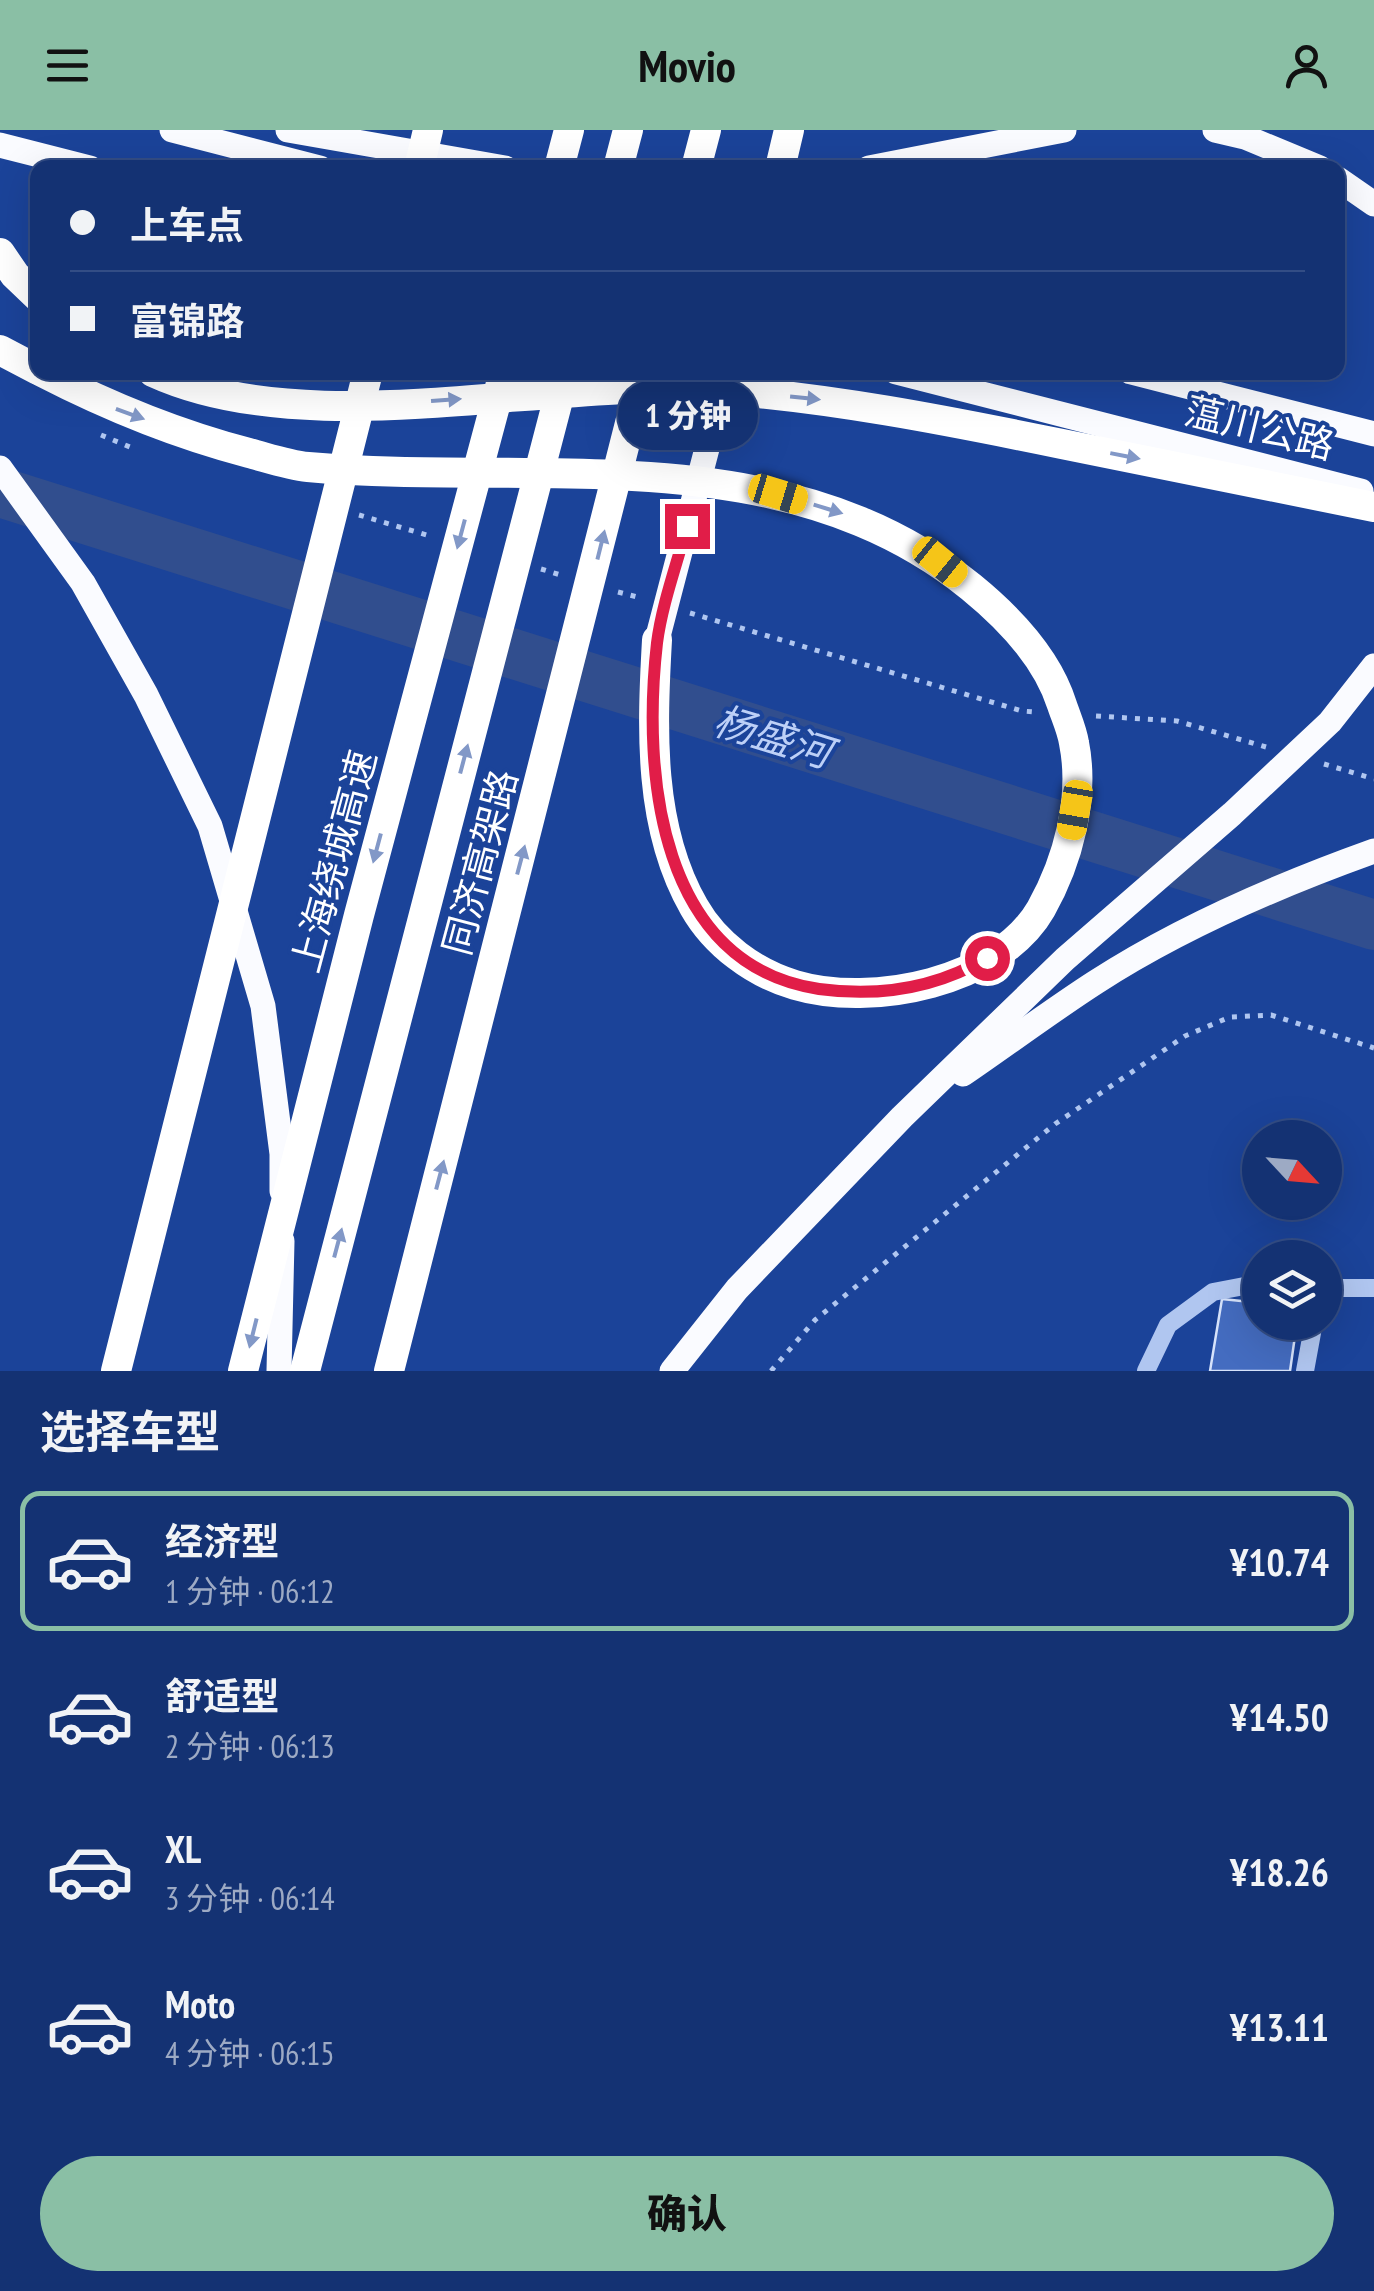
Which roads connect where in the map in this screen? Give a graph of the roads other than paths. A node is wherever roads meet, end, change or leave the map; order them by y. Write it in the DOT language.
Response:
graph roads {
  1 [pos="172,130"];
  2 [pos="288,130"];
  3 [pos="428,130"];
  4 [pos="568,130"];
  5 [pos="628,130"];
  6 [pos="706,130"];
  7 [pos="789,130"];
  8 [pos="1064,130"];
  9 [pos="1214,130"];
  10 [pos="0,145"];
  11 [pos="59,160"];
  12 [pos="289,160"];
  13 [pos="421,160"];
  14 [pos="459,160"];
  15 [pos="560,160"];
  16 [pos="620,160"];
  17 [pos="698,160"];
  18 [pos="782,160"];
  19 [pos="910,160"];
  20 [pos="1301,160"];
  21 [pos="1345,183"];
  22 [pos="1374,204"];
  23 [pos="0,253"];
  24 [pos="30,290"];
  25 [pos="0,350"];
  26 [pos="30,366"];
  27 [pos="56,380"];
  28 [pos="169,380"];
  29 [pos="366,380"];
  30 [pos="502,380"];
  31 [pos="563,380"];
  32 [pos="642,380"];
  33 [pos="725,380"];
  34 [pos="927,380"];
  35 [pos="1162,380"];
  36 [pos="1374,434"];
  37 [pos="0,468"];
  38 [pos="1374,494"];
  39 [pos="1374,507"];
  40 [pos="658,640"];
  41 [pos="1374,666"];
  42 [pos="1374,851"];
  43 [pos="902,1117"];
  44 [pos="1242,1286"];
  45 [pos="1342,1288"];
  46 [pos="1374,1288"];
  47 [pos="1310,1340"];
  48 [pos="116,1371"];
  49 [pos="243,1371"];
  50 [pos="279,1371"];
  51 [pos="305,1371"];
  52 [pos="389,1371"];
  53 [pos="672,1371"];
  54 [pos="1146,1371"];
  55 [pos="1304,1371"];
  1 -- 12 [label="main road"];
  2 -- 14 [label="main road"];
  3 -- 13 [label="highway"];
  4 -- 15 [label="highway"];
  5 -- 16 [label="highway"];
  6 -- 17 [label="highway"];
  7 -- 18 [label="highway"];
  8 -- 19 [label="main road"];
  9 -- 20 [label="main road"];
  10 -- 11 [label="main road"];
  21 -- 22 [label="main road"];
  23 -- 24 [label="highway"];
  25 -- 26 [label="highway"];
  27 -- 40 [label="highway, one-way"];
  28 -- 39 [label="highway, one-way"];
  29 -- 48 [label="highway"];
  30 -- 49 [label="highway, 上海绕城高速, one-way"];
  51 -- 31 [label="highway, one-way"];
  52 -- 32 [label="highway, 同济高架路, one-way"];
  33 -- 40 [label="main road"];
  34 -- 38 [label="main road, 蕰川公路"];
  35 -- 36 [label="main road, 蕰川公路"];
  37 -- 50 [label="main road"];
  41 -- 43 [label="main road"];
  42 -- 43 [label="main road"];
  43 -- 53 [label="main road"];
  44 -- 54 [label="street"];
  45 -- 46 [label="street"];
  47 -- 55 [label="street"];
}
